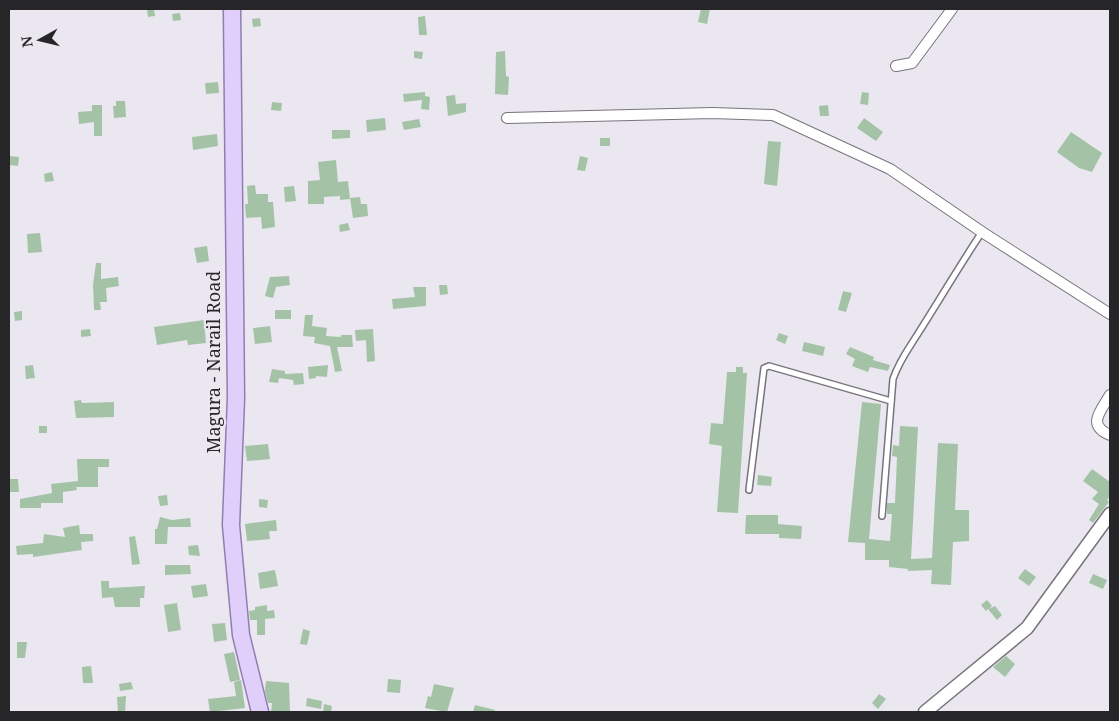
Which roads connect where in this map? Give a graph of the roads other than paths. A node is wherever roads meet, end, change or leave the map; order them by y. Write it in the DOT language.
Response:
graph roads {
  1 [pos="232,9"];
  2 [pos="952,9"];
  3 [pos="896,66"];
  4 [pos="507,118"];
  5 [pos="982,232"];
  6 [pos="1110,314"];
  7 [pos="1110,395"];
  8 [pos="891,401"];
  9 [pos="1110,435"];
  10 [pos="749,490"];
  11 [pos="1110,514"];
  12 [pos="882,516"];
  13 [pos="260,712"];
  14 [pos="924,712"];
  1 -- 13 [label="main road, Magura - Narail Road"];
  2 -- 3 [label="street"];
  4 -- 5 [label="street"];
  5 -- 6 [label="street"];
  5 -- 8 [label="lane"];
  7 -- 9 [label="street"];
  8 -- 10 [label="lane"];
  8 -- 12 [label="lane"];
  11 -- 14 [label="street"];
}
